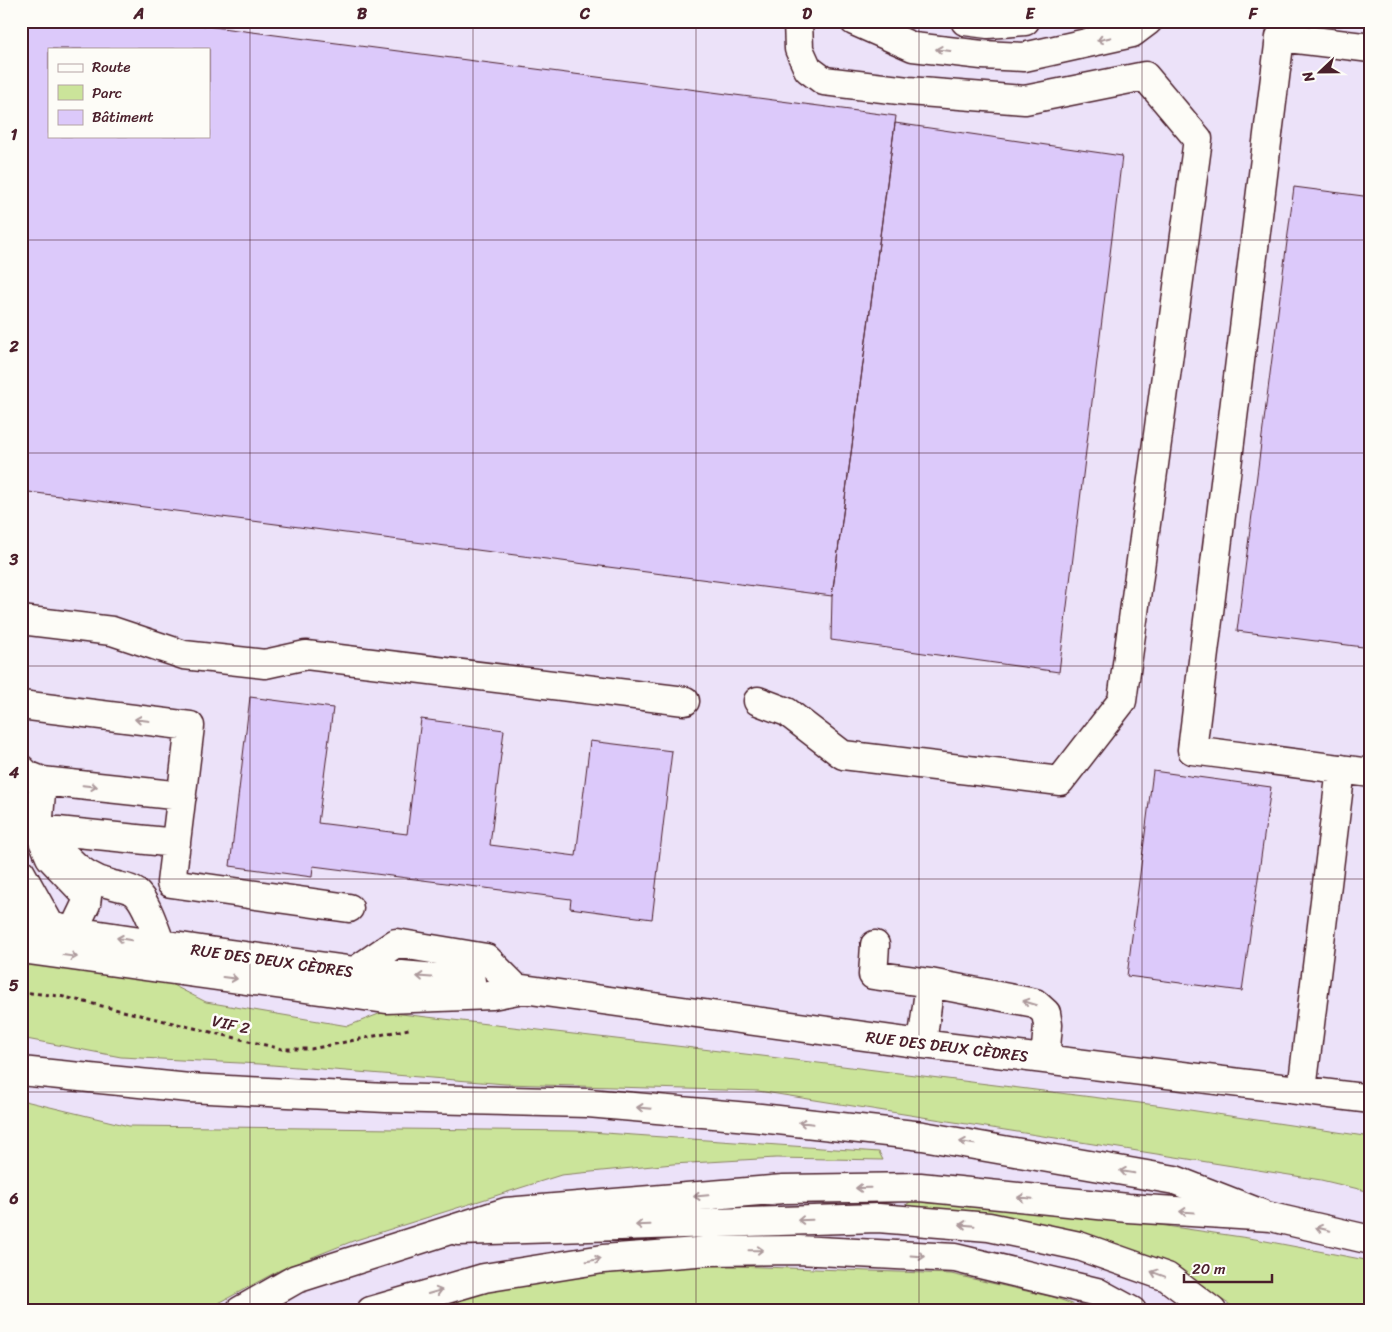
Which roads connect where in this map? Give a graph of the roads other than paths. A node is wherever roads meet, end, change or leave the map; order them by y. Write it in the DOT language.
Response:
graph roads {
  1 [pos="798,21"];
  2 [pos="854,21"];
  3 [pos="965,21"];
  4 [pos="1025,21"];
  5 [pos="1148,21"];
  6 [pos="1371,48"];
  7 [pos="21,620"];
  8 [pos="685,701"];
  9 [pos="758,702"];
  10 [pos="21,706"];
  11 [pos="1341,769"];
  12 [pos="1371,773"];
  13 [pos="32,775"];
  14 [pos="182,796"];
  15 [pos="42,836"];
  16 [pos="176,842"];
  17 [pos="21,874"];
  18 [pos="98,890"];
  19 [pos="349,908"];
  20 [pos="21,920"];
  21 [pos="61,928"];
  22 [pos="162,944"];
  23 [pos="875,945"];
  24 [pos="21,949"];
  25 [pos="930,984"];
  26 [pos="518,986"];
  27 [pos="922,1044"];
  28 [pos="1046,1059"];
  29 [pos="21,1071"];
  30 [pos="1302,1090"];
  31 [pos="1371,1099"];
  32 [pos="1271,1217"];
  33 [pos="443,1232"];
  34 [pos="1371,1240"];
  35 [pos="240,1311"];
  36 [pos="371,1311"];
  37 [pos="1132,1311"];
  38 [pos="1212,1311"];
  1 -- 9 [label="street"];
  5 -- 2 [label="street, one-way"];
  3 -- 4 [label="street"];
  6 -- 11 [label="street"];
  7 -- 8 [label="street"];
  14 -- 10 [label="street, one-way"];
  11 -- 12 [label="street"];
  11 -- 30 [label="street"];
  13 -- 14 [label="street, one-way"];
  13 -- 15 [label="street"];
  14 -- 16 [label="street"];
  15 -- 16 [label="street"];
  15 -- 18 [label="street"];
  16 -- 19 [label="street"];
  17 -- 21 [label="street"];
  18 -- 21 [label="street"];
  18 -- 22 [label="street"];
  20 -- 21 [label="street, RUE DES DEUX CÈDRES"];
  22 -- 21 [label="street, RUE DES DEUX CÈDRES, one-way"];
  26 -- 22 [label="street, RUE DES DEUX CÈDRES, one-way"];
  23 -- 25 [label="street"];
  24 -- 26 [label="street, RUE DES DEUX CÈDRES, one-way"];
  25 -- 27 [label="street"];
  28 -- 25 [label="street, one-way"];
  26 -- 27 [label="street, RUE DES DEUX CÈDRES"];
  27 -- 28 [label="street, RUE DES DEUX CÈDRES"];
  28 -- 30 [label="street, RUE DES DEUX CÈDRES"];
  32 -- 29 [label="street, one-way"];
  30 -- 31 [label="street, RUE DES DEUX CÈDRES"];
  32 -- 33 [label="street, one-way"];
  34 -- 32 [label="street, one-way"];
  33 -- 35 [label="street"];
  38 -- 33 [label="street, one-way"];
  36 -- 37 [label="street, one-way"];
}
